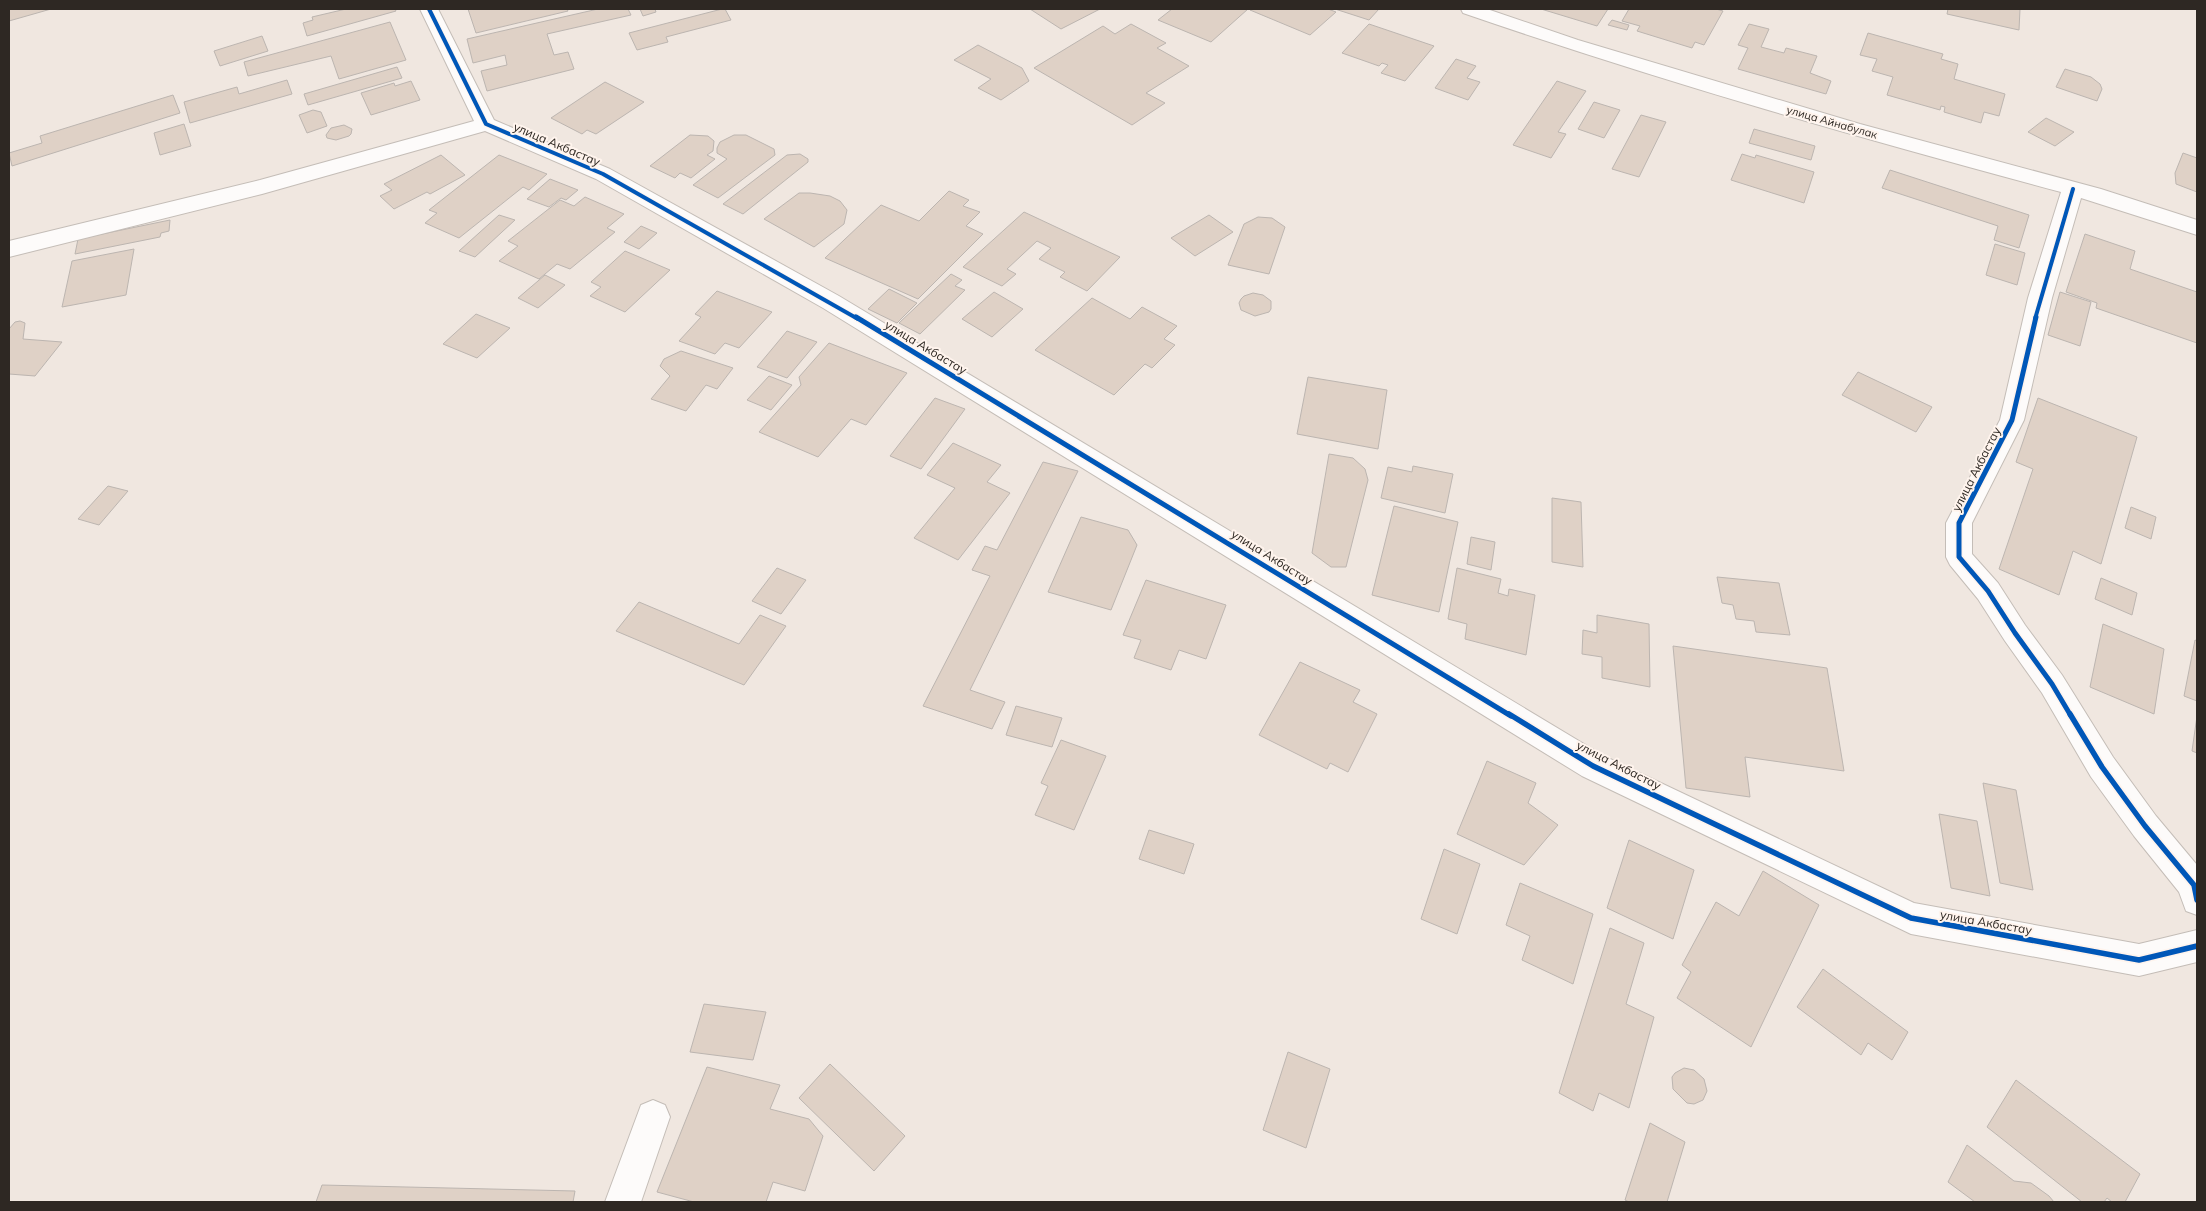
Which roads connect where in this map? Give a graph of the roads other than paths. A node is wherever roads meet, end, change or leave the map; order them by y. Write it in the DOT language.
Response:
graph roads {
  1 [pos="429,9"];
  2 [pos="1470,9"];
  3 [pos="486,124"];
  4 [pos="2072,189"];
  5 [pos="2197,228"];
  6 [pos="9,250"];
  7 [pos="2197,900"];
  8 [pos="2197,946"];
  9 [pos="653,1117"];
  10 [pos="623,1202"];
  1 -- 3 [label="street"];
  2 -- 4 [label="street, улица Айнабулак"];
  3 -- 6 [label="street"];
  3 -- 8 [label="street, улица Акбастау"];
  4 -- 5 [label="street, улица Айнабулак"];
  4 -- 7 [label="street, улица Акбастау"];
  9 -- 10 [label="street"];
}
